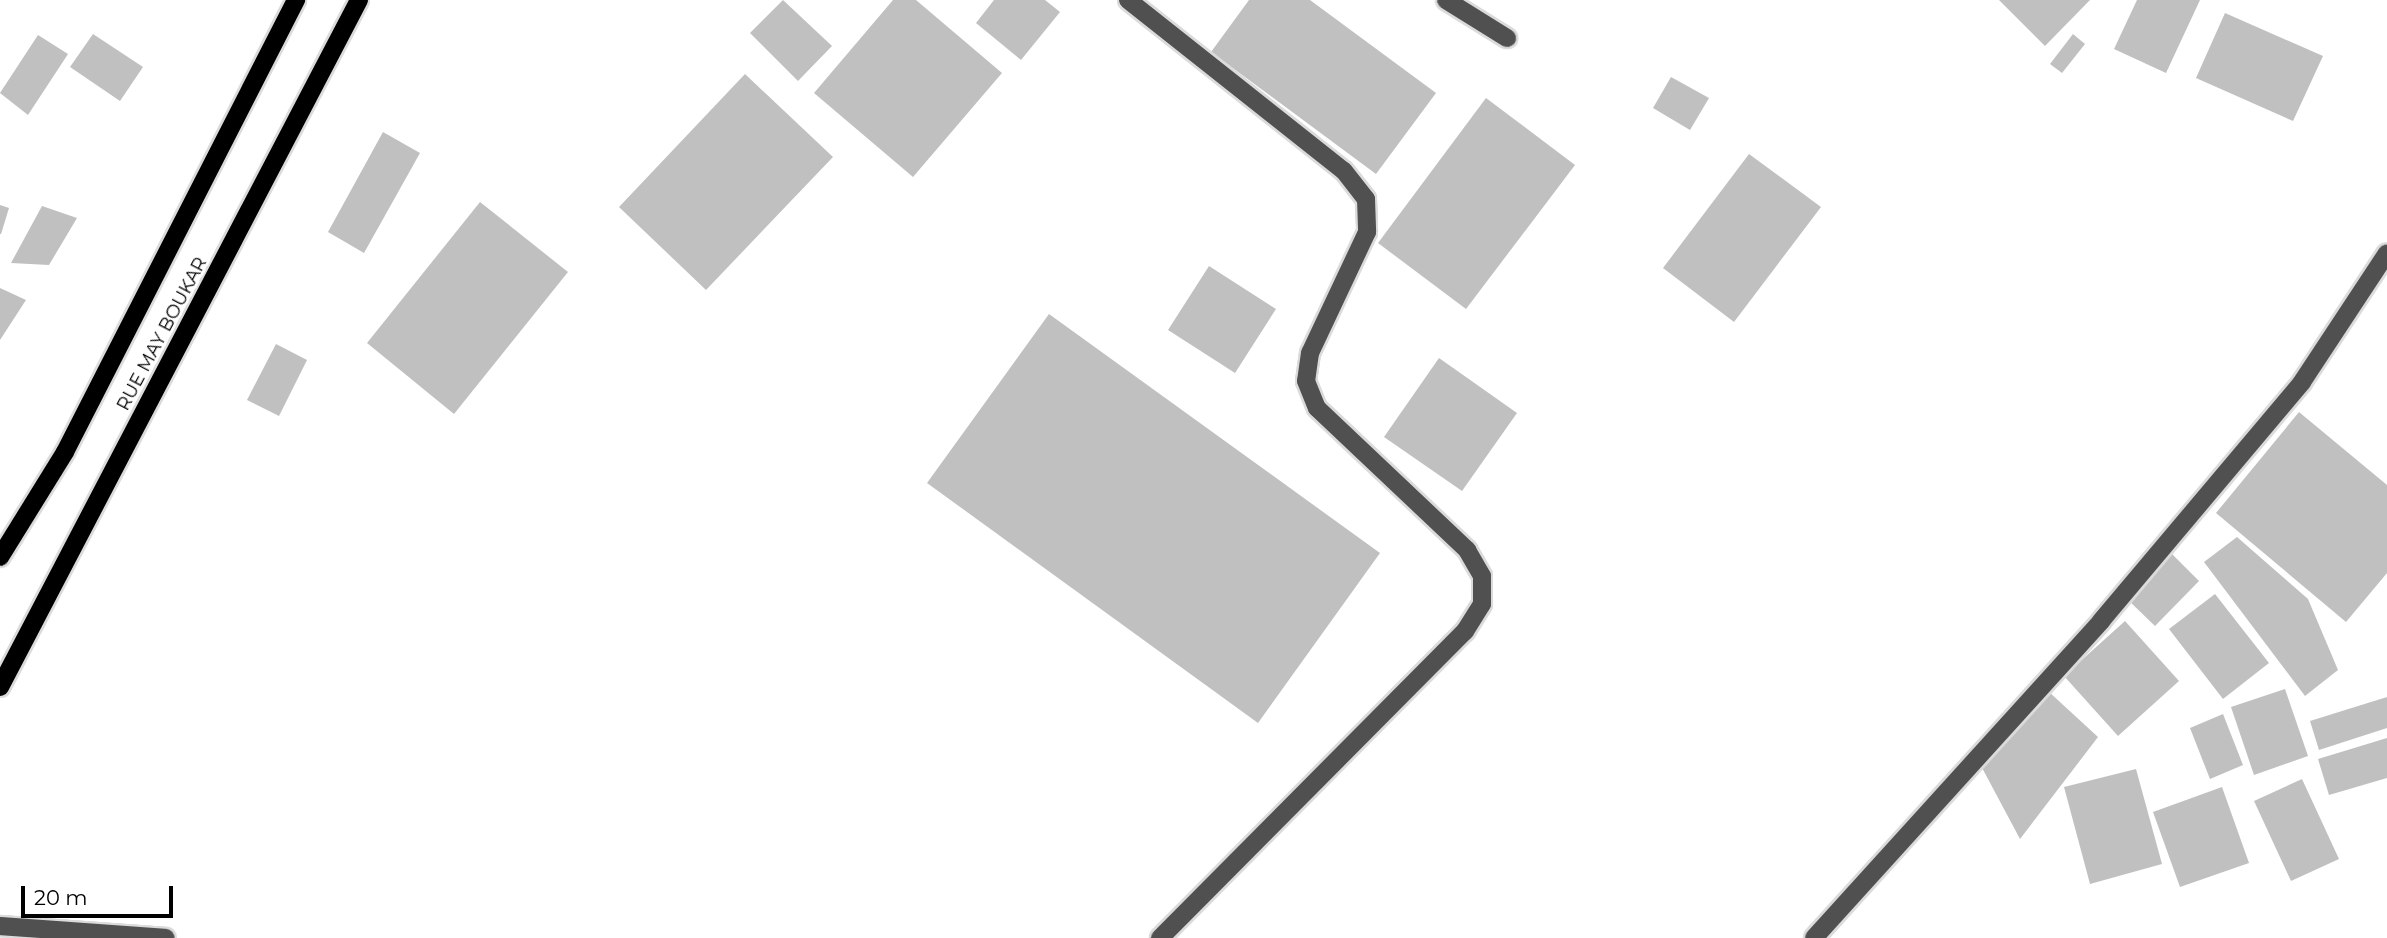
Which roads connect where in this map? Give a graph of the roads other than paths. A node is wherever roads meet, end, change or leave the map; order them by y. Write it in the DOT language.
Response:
graph roads {
  1 [pos="296,0"];
  2 [pos="359,0"];
  3 [pos="1128,0"];
  4 [pos="1446,0"];
  5 [pos="1507,38"];
  6 [pos="2387,253"];
  7 [pos="0,557"];
  8 [pos="0,687"];
  9 [pos="0,926"];
  10 [pos="166,938"];
  11 [pos="1160,938"];
  12 [pos="1814,938"];
  1 -- 7 [label="main road, RUE MAY BOUKAR"];
  2 -- 8 [label="main road, RUE MAY BOUKAR"];
  3 -- 11 [label="street"];
  4 -- 5 [label="street"];
  6 -- 12 [label="street"];
  9 -- 10 [label="street"];
}
